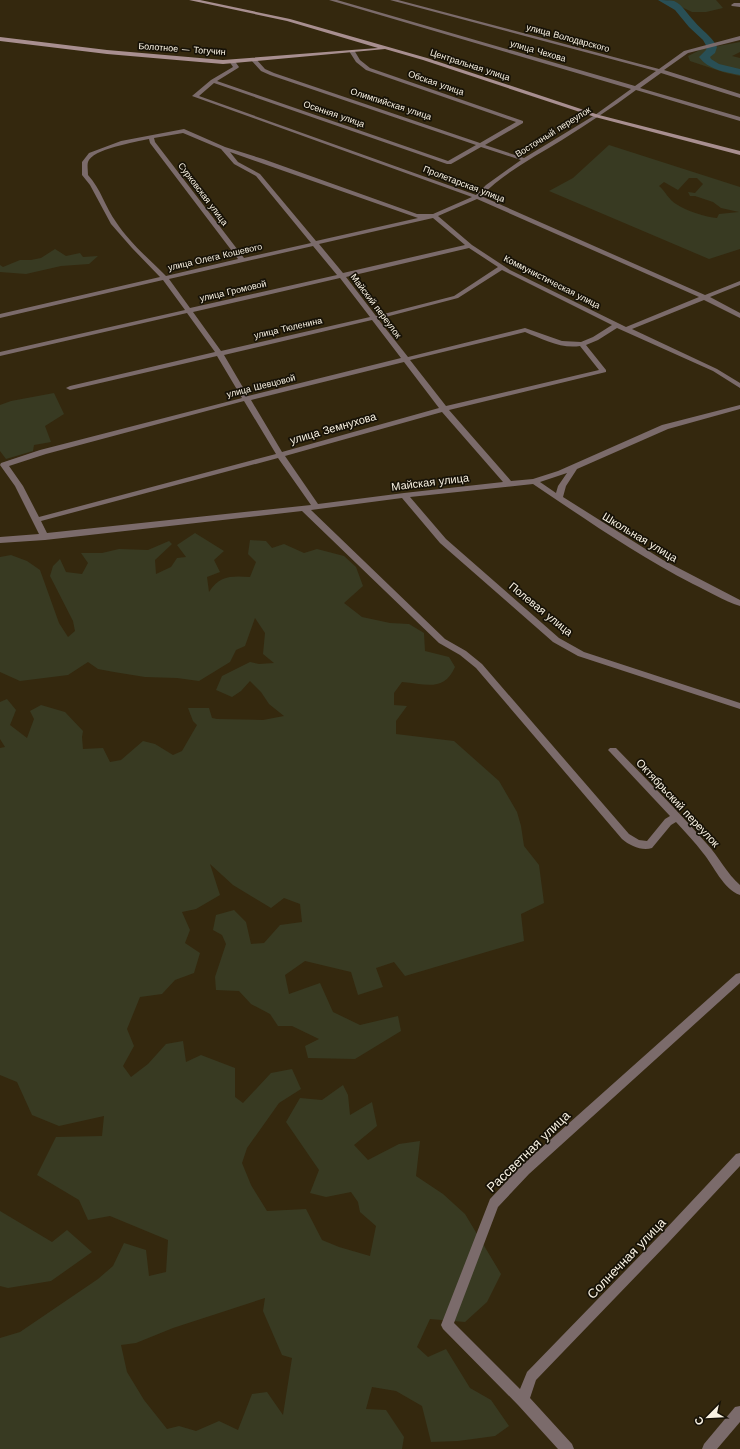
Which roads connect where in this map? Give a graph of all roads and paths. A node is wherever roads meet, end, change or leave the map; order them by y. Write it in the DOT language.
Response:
graph roads {
  1 [pos="192,0"];
  2 [pos="331,0"];
  3 [pos="392,0"];
  4 [pos="734,5"];
  5 [pos="740,5"];
  6 [pos="740,38"];
  7 [pos="0,39"];
  8 [pos="388,48"];
  9 [pos="352,52"];
  10 [pos="254,60"];
  11 [pos="232,61"];
  12 [pos="658,70"];
  13 [pos="212,81"];
  14 [pos="636,89"];
  15 [pos="740,96"];
  16 [pos="597,116"];
  17 [pos="740,119"];
  18 [pos="152,137"];
  19 [pos="482,144"];
  20 [pos="223,148"];
  21 [pos="740,153"];
  22 [pos="525,160"];
  23 [pos="477,197"];
  24 [pos="434,216"];
  25 [pos="315,243"];
  26 [pos="470,246"];
  27 [pos="243,261"];
  28 [pos="503,267"];
  29 [pos="341,275"];
  30 [pos="165,278"];
  31 [pos="740,283"];
  32 [pos="704,297"];
  33 [pos="188,311"];
  34 [pos="0,316"];
  35 [pos="740,316"];
  36 [pos="374,318"];
  37 [pos="617,325"];
  38 [pos="626,329"];
  39 [pos="582,344"];
  40 [pos="218,353"];
  41 [pos="0,354"];
  42 [pos="406,360"];
  43 [pos="740,386"];
  44 [pos="70,388"];
  45 [pos="245,399"];
  46 [pos="740,406"];
  47 [pos="444,409"];
  48 [pos="280,455"];
  49 [pos="575,467"];
  50 [pos="534,481"];
  51 [pos="509,484"];
  52 [pos="404,495"];
  53 [pos="559,498"];
  54 [pos="316,507"];
  55 [pos="305,508"];
  56 [pos="36,520"];
  57 [pos="45,537"];
  58 [pos="0,540"];
  59 [pos="740,603"];
  60 [pos="740,706"];
  61 [pos="613,750"];
  62 [pos="678,817"];
  63 [pos="740,892"];
  64 [pos="740,977"];
  65 [pos="740,1158"];
  66 [pos="522,1400"];
  67 [pos="740,1412"];
  68 [pos="567,1449"];
  69 [pos="709,1449"];
  1 -- 8 [label="main road, Центральная улица"];
  2 -- 14 [label="street, улица Чехова"];
  3 -- 12 [label="street, улица Володарского"];
  4 -- 5 [label="street"];
  6 -- 12 [label="street, Восточный переулок"];
  7 -- 11 [label="main road, Болотное — Тогучин"];
  8 -- 9 [label="main road, Болотное — Тогучин"];
  8 -- 16 [label="main road, Центральная улица"];
  9 -- 10 [label="main road, Болотное — Тогучин"];
  9 -- 19 [label="street, Обская улица"];
  10 -- 11 [label="main road, Болотное — Тогучин"];
  10 -- 19 [label="street, Олимпийская улица"];
  11 -- 13 [label="street"];
  12 -- 14 [label="street, Восточный переулок"];
  12 -- 15 [label="street, улица Володарского"];
  13 -- 19 [label="street, Осенняя улица"];
  13 -- 23 [label="street, Пролетарская улица"];
  14 -- 16 [label="street, Восточный переулок"];
  14 -- 17 [label="street, улица Чехова"];
  16 -- 21 [label="main road, Центральная улица"];
  16 -- 22 [label="street, Восточный переулок"];
  18 -- 20 [label="street"];
  18 -- 27 [label="street, Сурковская улица"];
  18 -- 30 [label="street"];
  19 -- 22 [label="street, Олимпийская улица"];
  20 -- 24 [label="street"];
  20 -- 25 [label="street, Майский переулок"];
  22 -- 23 [label="street, Восточный переулок"];
  23 -- 24 [label="street, Восточный переулок"];
  23 -- 32 [label="street, Пролетарская улица"];
  24 -- 25 [label="street, улица Олега Кошевого"];
  24 -- 26 [label="street, Коммунистическая улица"];
  25 -- 27 [label="street, улица Олега Кошевого"];
  25 -- 29 [label="street, Майский переулок"];
  26 -- 28 [label="street, Коммунистическая улица"];
  26 -- 29 [label="street, улица Громовой"];
  27 -- 30 [label="street, улица Олега Кошевого"];
  28 -- 36 [label="street, улица Тюленина"];
  28 -- 37 [label="street, Коммунистическая улица"];
  29 -- 33 [label="street, улица Громовой"];
  29 -- 36 [label="street, Майский переулок"];
  30 -- 33 [label="street"];
  30 -- 34 [label="street, улица Олега Кошевого"];
  31 -- 32 [label="street"];
  32 -- 35 [label="street, Пролетарская улица"];
  32 -- 38 [label="street"];
  33 -- 40 [label="street"];
  33 -- 41 [label="street, улица Громовой"];
  36 -- 40 [label="street, улица Тюленина"];
  36 -- 42 [label="street, Майский переулок"];
  37 -- 38 [label="street, Коммунистическая улица"];
  37 -- 39 [label="street"];
  38 -- 43 [label="street, Коммунистическая улица"];
  39 -- 42 [label="street, улица Шевцовой"];
  39 -- 47 [label="street, улица Земнухова"];
  40 -- 44 [label="street, улица Тюленина"];
  40 -- 45 [label="street"];
  42 -- 45 [label="street, улица Шевцовой"];
  42 -- 47 [label="street, Майский переулок"];
  45 -- 48 [label="street"];
  45 -- 56 [label="street, улица Шевцовой"];
  46 -- 49 [label="street, Майская улица"];
  47 -- 48 [label="street, улица Земнухова"];
  47 -- 51 [label="street, Майский переулок"];
  48 -- 54 [label="street"];
  48 -- 56 [label="street, улица Земнухова"];
  49 -- 50 [label="street, Майская улица"];
  49 -- 53 [label="street"];
  50 -- 51 [label="street, Майская улица"];
  50 -- 53 [label="street, Школьная улица"];
  51 -- 52 [label="street, Майская улица"];
  52 -- 54 [label="street, Майская улица"];
  52 -- 60 [label="street, Полевая улица"];
  53 -- 59 [label="street, Школьная улица"];
  54 -- 55 [label="street, Майская улица"];
  55 -- 57 [label="street, Майская улица"];
  55 -- 62 [label="street"];
  56 -- 57 [label="street"];
  57 -- 58 [label="street, Майская улица"];
  61 -- 62 [label="street, Октябрьский переулок"];
  62 -- 63 [label="street, Октябрьский переулок"];
  64 -- 66 [label="street, Рассветная улица"];
  65 -- 66 [label="street, Солнечная улица"];
  66 -- 68 [label="street"];
  67 -- 69 [label="street"];
}
